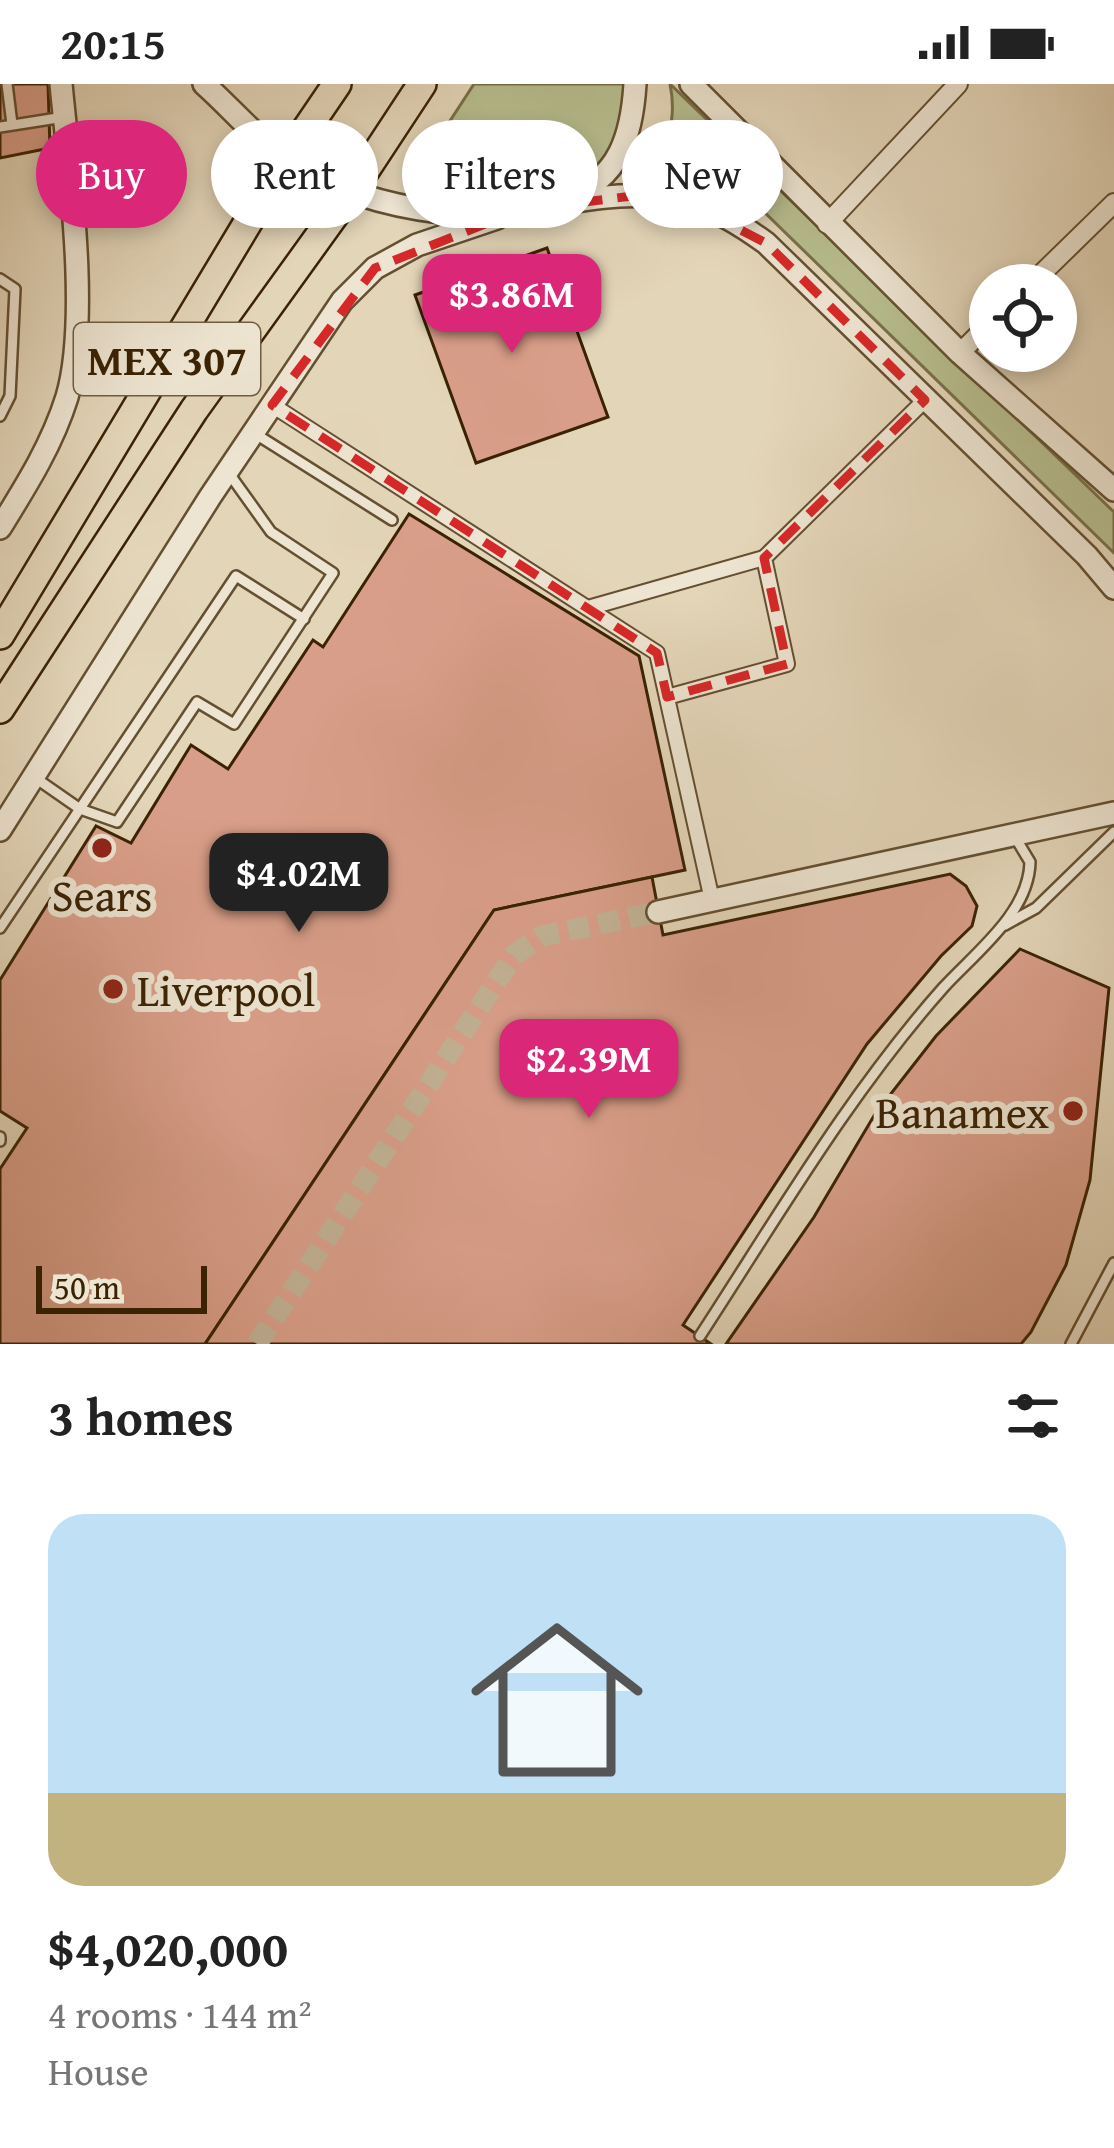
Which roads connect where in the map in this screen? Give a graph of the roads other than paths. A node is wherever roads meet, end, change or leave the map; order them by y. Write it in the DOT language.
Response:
graph roads {
  1 [pos="8,84"];
  2 [pos="61,84"];
  3 [pos="204,84"];
  4 [pos="337,84"];
  5 [pos="422,84"];
  6 [pos="635,84"];
  7 [pos="691,84"];
  8 [pos="958,84"];
  9 [pos="64,117"];
  10 [pos="243,120"];
  11 [pos="313,120"];
  12 [pos="6,126"];
  13 [pos="378,151"];
  14 [pos="598,179"];
  15 [pos="598,200"];
  16 [pos="1114,203"];
  17 [pos="827,224"];
  18 [pos="244,228"];
  19 [pos="325,228"];
  20 [pos="465,228"];
  21 [pos="1052,264"];
  22 [pos="0,280"];
  23 [pos="969,344"];
  24 [pos="960,353"];
  25 [pos="925,400"];
  26 [pos="272,405"];
  27 [pos="0,416"];
  28 [pos="254,433"];
  29 [pos="228,472"];
  30 [pos="1114,490"];
  31 [pos="392,520"];
  32 [pos="0,528"];
  33 [pos="764,558"];
  34 [pos="1114,588"];
  35 [pos="28,592"];
  36 [pos="588,608"];
  37 [pos="304,619"];
  38 [pos="0,620"];
  39 [pos="0,635"];
  40 [pos="667,698"];
  41 [pos="0,709"];
  42 [pos="34,777"];
  43 [pos="1114,799"];
  44 [pos="80,809"];
  45 [pos="1114,813"];
  46 [pos="1069,824"];
  47 [pos="0,830"];
  48 [pos="1114,832"];
  49 [pos="1015,837"];
  50 [pos="712,901"];
  51 [pos="658,912"];
  52 [pos="0,928"];
  53 [pos="1000,928"];
  54 [pos="1114,1264"];
  55 [pos="700,1336"];
  56 [pos="1071,1344"];
  1 -- 12 [label="lane"];
  2 -- 9 [label="street"];
  3 -- 10 [label="street"];
  4 -- 11 [label="main road, MEX 307"];
  5 -- 13 [label="main road, MEX 307"];
  6 -- 14 [label="street"];
  7 -- 17 [label="street"];
  8 -- 17 [label="street"];
  9 -- 12 [label="lane"];
  9 -- 32 [label="street"];
  15 -- 25 [label="street"];
  16 -- 21 [label="street"];
  17 -- 24 [label="street"];
  18 -- 35 [label="main road, MEX 307"];
  19 -- 41 [label="main road, MEX 307"];
  20 -- 26 [label="street"];
  22 -- 27 [label="lane"];
  23 -- 24 [label="street"];
  24 -- 30 [label="street"];
  25 -- 33 [label="street"];
  25 -- 34 [label="street"];
  26 -- 28 [label="street"];
  26 -- 36 [label="street"];
  28 -- 29 [label="street"];
  28 -- 31 [label="lane"];
  29 -- 37 [label="lane"];
  29 -- 42 [label="street"];
  33 -- 36 [label="street"];
  33 -- 40 [label="street"];
  35 -- 38 [label="main road"];
  35 -- 39 [label="main road, MEX 307"];
  36 -- 40 [label="street"];
  37 -- 44 [label="lane"];
  37 -- 44 [label="lane"];
  40 -- 50 [label="street"];
  42 -- 44 [label="lane"];
  42 -- 47 [label="street"];
  43 -- 46 [label="street"];
  44 -- 52 [label="lane"];
  45 -- 46 [label="street"];
  46 -- 49 [label="street"];
  48 -- 53 [label="lane"];
  49 -- 50 [label="street"];
  49 -- 53 [label="lane"];
  50 -- 51 [label="street"];
  53 -- 55 [label="lane"];
  54 -- 56 [label="lane"];
}
